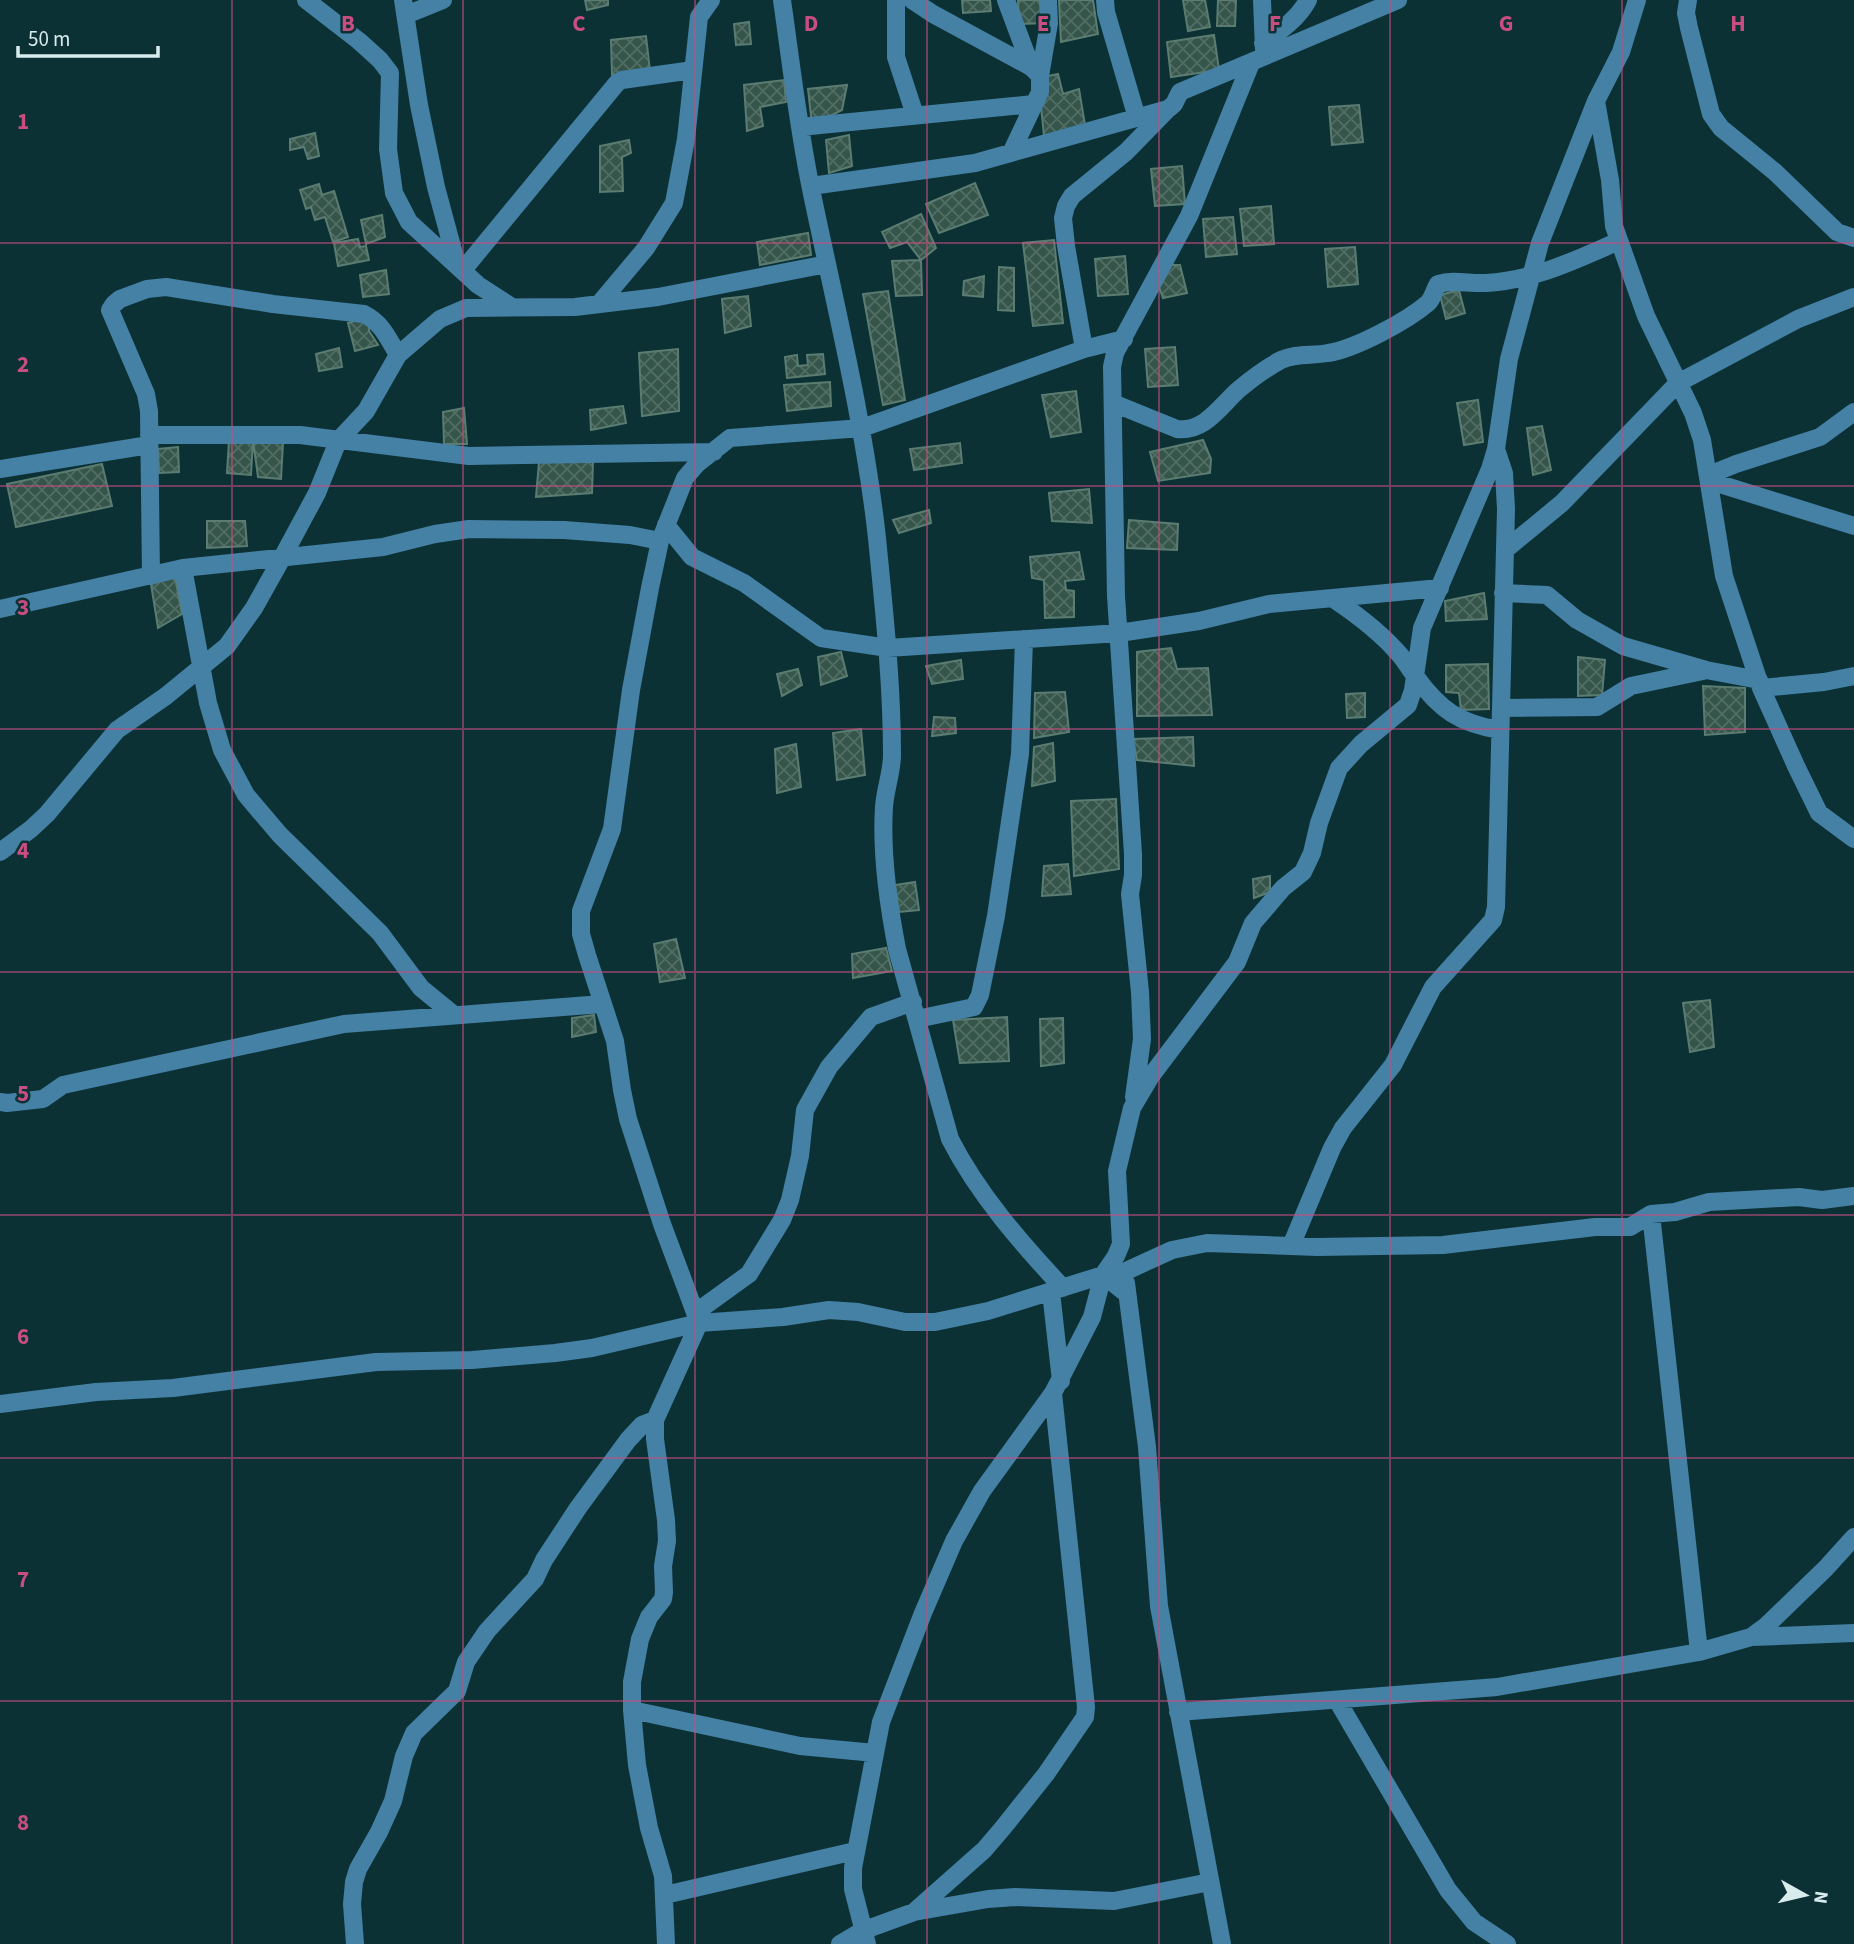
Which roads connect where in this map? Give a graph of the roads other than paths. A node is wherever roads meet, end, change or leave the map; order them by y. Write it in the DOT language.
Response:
graph roads {
  1 [pos="306,0"];
  2 [pos="443,0"];
  3 [pos="711,0"];
  4 [pos="782,0"];
  5 [pos="896,0"];
  6 [pos="912,0"];
  7 [pos="1006,0"];
  8 [pos="1048,0"];
  9 [pos="1105,0"];
  10 [pos="1262,0"];
  11 [pos="1308,0"];
  12 [pos="1398,0"];
  13 [pos="1637,0"];
  14 [pos="1688,0"];
  15 [pos="404,7"];
  16 [pos="1259,54"];
  17 [pos="693,70"];
  18 [pos="1035,72"];
  19 [pos="1595,101"];
  20 [pos="1034,104"];
  21 [pos="1168,109"];
  22 [pos="915,115"];
  23 [pos="1137,118"];
  24 [pos="800,127"];
  25 [pos="1011,153"];
  26 [pos="811,186"];
  27 [pos="1854,238"];
  28 [pos="1619,241"];
  29 [pos="827,264"];
  30 [pos="460,267"];
  31 [pos="1530,275"];
  32 [pos="1854,297"];
  33 [pos="599,304"];
  34 [pos="514,308"];
  35 [pos="1124,339"];
  36 [pos="1084,349"];
  37 [pos="398,355"];
  38 [pos="1678,383"];
  39 [pos="1112,403"];
  40 [pos="1854,412"];
  41 [pos="862,428"];
  42 [pos="149,440"];
  43 [pos="338,441"];
  44 [pos="1496,449"];
  45 [pos="714,452"];
  46 [pos="0,469"];
  47 [pos="1710,478"];
  48 [pos="1854,526"];
  49 [pos="663,533"];
  50 [pos="1505,550"];
  51 [pos="282,558"];
  52 [pos="183,568"];
  53 [pos="151,576"];
  54 [pos="1440,588"];
  55 [pos="1503,593"];
  56 [pos="1335,600"];
  57 [pos="0,609"];
  58 [pos="1119,633"];
  59 [pos="1024,639"];
  60 [pos="888,648"];
  61 [pos="201,668"];
  62 [pos="1706,670"];
  63 [pos="1854,676"];
  64 [pos="1415,677"];
  65 [pos="1760,684"];
  66 [pos="1501,708"];
  67 [pos="1499,730"];
  68 [pos="1854,839"];
  69 [pos="0,852"];
  70 [pos="602,1004"];
  71 [pos="915,1011"];
  72 [pos="454,1015"];
  73 [pos="0,1102"];
  74 [pos="1132,1108"];
  75 [pos="1854,1196"];
  76 [pos="1651,1214"];
  77 [pos="1121,1244"];
  78 [pos="1292,1246"];
  79 [pos="1124,1272"];
  80 [pos="1102,1275"];
  81 [pos="1057,1290"];
  82 [pos="1127,1294"];
  83 [pos="697,1318"];
  84 [pos="1057,1387"];
  85 [pos="0,1404"];
  86 [pos="655,1420"];
  87 [pos="1854,1537"];
  88 [pos="1854,1633"];
  89 [pos="1751,1637"];
  90 [pos="1699,1652"];
  91 [pos="1337,1700"];
  92 [pos="632,1710"];
  93 [pos="1178,1712"];
  94 [pos="874,1754"];
  95 [pos="855,1851"];
  96 [pos="1210,1882"];
  97 [pos="665,1895"];
  98 [pos="914,1912"];
  99 [pos="865,1938"];
  100 [pos="355,1944"];
  101 [pos="666,1944"];
  102 [pos="840,1944"];
  103 [pos="1222,1944"];
  104 [pos="1507,1944"];
  1 -- 30 [label="street"];
  2 -- 15 [label="street"];
  3 -- 17 [label="street"];
  4 -- 24 [label="street"];
  5 -- 22 [label="street"];
  6 -- 18 [label="street"];
  7 -- 18 [label="street"];
  8 -- 18 [label="street"];
  9 -- 23 [label="street"];
  10 -- 16 [label="street"];
  11 -- 16 [label="street"];
  12 -- 16 [label="street"];
  13 -- 19 [label="street"];
  14 -- 27 [label="street"];
  15 -- 30 [label="street"];
  16 -- 21 [label="street"];
  16 -- 35 [label="street"];
  17 -- 30 [label="street"];
  17 -- 33 [label="street"];
  18 -- 20 [label="street"];
  19 -- 28 [label="street"];
  19 -- 31 [label="street"];
  20 -- 22 [label="street"];
  20 -- 25 [label="street"];
  21 -- 23 [label="street"];
  21 -- 36 [label="street"];
  22 -- 24 [label="street"];
  23 -- 25 [label="street"];
  24 -- 26 [label="street"];
  25 -- 26 [label="street"];
  26 -- 29 [label="street"];
  28 -- 31 [label="street"];
  28 -- 38 [label="street"];
  29 -- 33 [label="street"];
  29 -- 41 [label="street"];
  30 -- 34 [label="street"];
  31 -- 39 [label="street"];
  31 -- 44 [label="street"];
  32 -- 38 [label="street"];
  33 -- 34 [label="street"];
  34 -- 37 [label="street"];
  35 -- 36 [label="street"];
  35 -- 39 [label="street"];
  36 -- 41 [label="street"];
  37 -- 42 [label="street"];
  37 -- 43 [label="street"];
  38 -- 47 [label="street"];
  38 -- 50 [label="street"];
  39 -- 58 [label="street"];
  40 -- 47 [label="street"];
  41 -- 45 [label="street"];
  41 -- 60 [label="street"];
  42 -- 43 [label="street"];
  42 -- 46 [label="street"];
  42 -- 53 [label="street"];
  43 -- 45 [label="street"];
  43 -- 51 [label="street"];
  44 -- 50 [label="street"];
  44 -- 54 [label="street"];
  45 -- 49 [label="street"];
  47 -- 48 [label="street"];
  47 -- 65 [label="street"];
  49 -- 51 [label="street"];
  49 -- 60 [label="street"];
  49 -- 70 [label="street"];
  50 -- 55 [label="street"];
  51 -- 52 [label="street"];
  51 -- 61 [label="street"];
  52 -- 53 [label="street"];
  52 -- 61 [label="street"];
  53 -- 57 [label="street"];
  54 -- 56 [label="street"];
  54 -- 64 [label="street"];
  55 -- 62 [label="street"];
  55 -- 66 [label="street"];
  56 -- 58 [label="street"];
  56 -- 64 [label="street"];
  58 -- 59 [label="street"];
  58 -- 74 [label="street"];
  59 -- 60 [label="street"];
  59 -- 71 [label="street"];
  60 -- 71 [label="street"];
  61 -- 69 [label="street"];
  61 -- 72 [label="street"];
  62 -- 65 [label="street"];
  62 -- 66 [label="street"];
  63 -- 65 [label="street"];
  64 -- 67 [label="street"];
  64 -- 74 [label="street"];
  65 -- 68 [label="street"];
  66 -- 67 [label="street"];
  67 -- 78 [label="street"];
  70 -- 72 [label="street"];
  70 -- 83 [label="street"];
  71 -- 81 [label="street"];
  71 -- 83 [label="street"];
  72 -- 73 [label="street"];
  74 -- 77 [label="street"];
  75 -- 76 [label="street"];
  76 -- 78 [label="street"];
  76 -- 90 [label="street"];
  77 -- 79 [label="street"];
  77 -- 80 [label="street"];
  78 -- 79 [label="street"];
  79 -- 82 [label="street"];
  80 -- 81 [label="street"];
  80 -- 82 [label="street"];
  80 -- 84 [label="street"];
  81 -- 83 [label="street"];
  81 -- 84 [label="street"];
  82 -- 93 [label="street"];
  83 -- 85 [label="street"];
  83 -- 86 [label="street"];
  84 -- 94 [label="street"];
  84 -- 98 [label="street"];
  86 -- 92 [label="street"];
  86 -- 100 [label="street"];
  87 -- 89 [label="street"];
  88 -- 89 [label="street"];
  89 -- 90 [label="street"];
  90 -- 91 [label="street"];
  91 -- 93 [label="street"];
  91 -- 104 [label="street"];
  92 -- 94 [label="street"];
  92 -- 97 [label="street"];
  93 -- 96 [label="street"];
  94 -- 95 [label="street"];
  95 -- 97 [label="street"];
  95 -- 99 [label="street"];
  96 -- 98 [label="street"];
  96 -- 103 [label="street"];
  97 -- 101 [label="street"];
  98 -- 99 [label="street"];
  99 -- 102 [label="street"];
}
